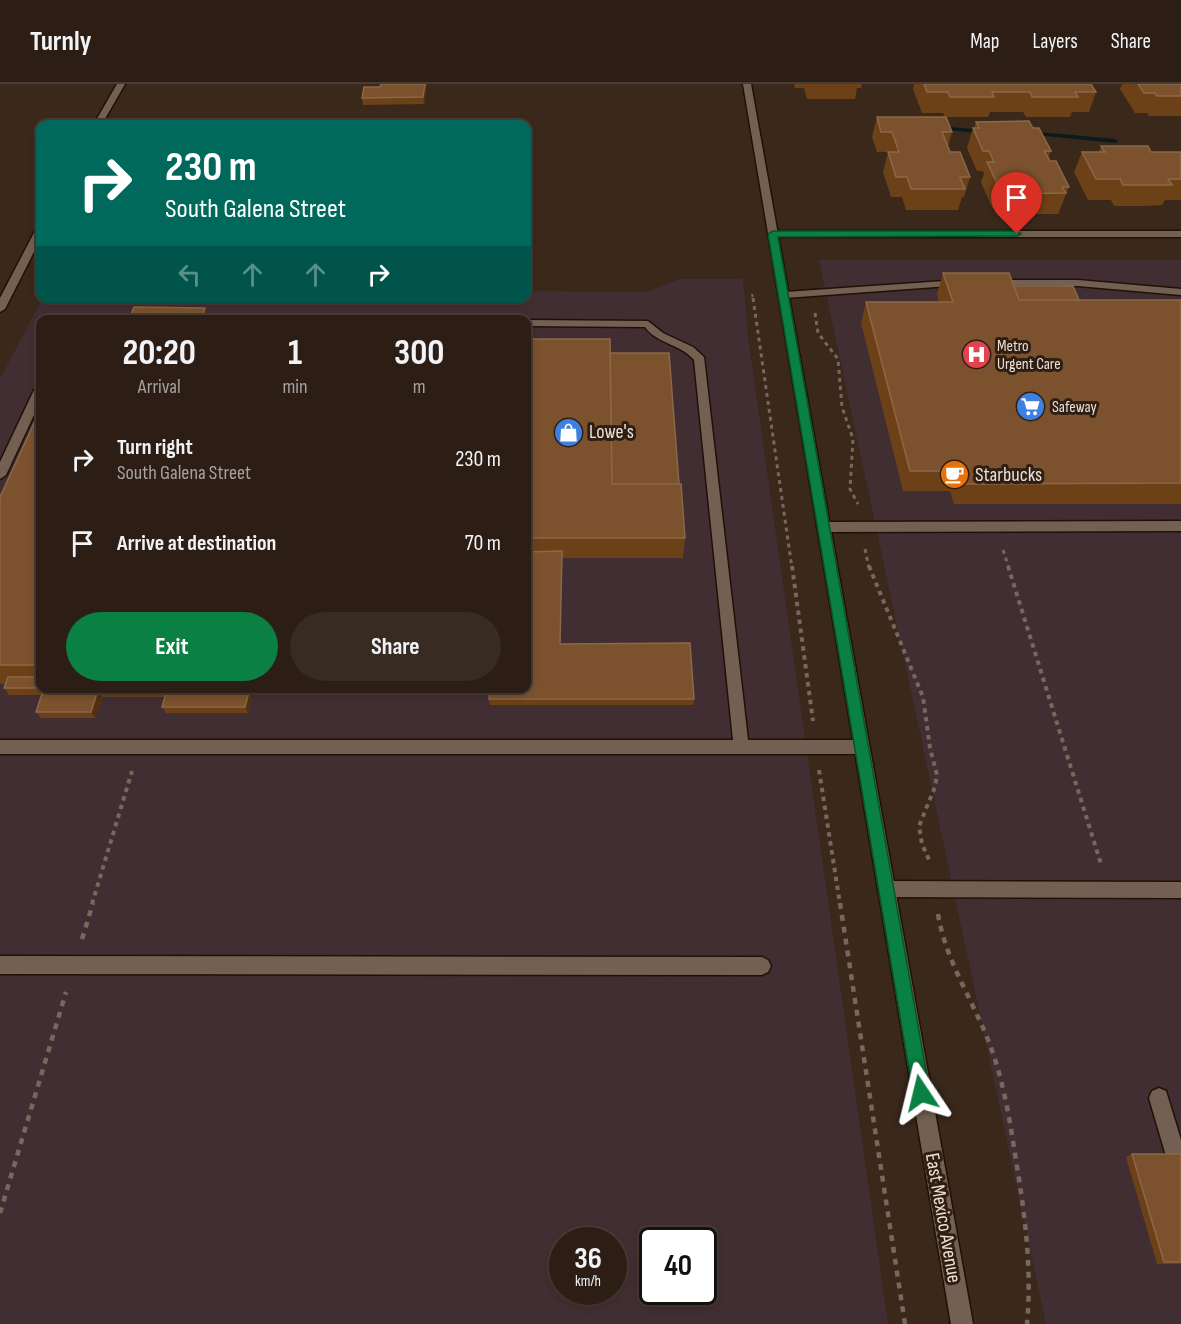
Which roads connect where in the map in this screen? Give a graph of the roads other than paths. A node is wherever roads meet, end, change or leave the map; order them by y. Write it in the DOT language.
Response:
graph roads {
  1 [pos="121,84"];
  2 [pos="747,84"];
  3 [pos="100,120"];
  4 [pos="773,234"];
  5 [pos="1181,234"];
  6 [pos="36,239"];
  7 [pos="1181,292"];
  8 [pos="785,295"];
  9 [pos="0,309"];
  10 [pos="531,323"];
  11 [pos="36,398"];
  12 [pos="0,475"];
  13 [pos="1181,526"];
  14 [pos="824,527"];
  15 [pos="0,747"];
  16 [pos="741,747"];
  17 [pos="860,747"];
  18 [pos="886,889"];
  19 [pos="1181,890"];
  20 [pos="0,965"];
  21 [pos="762,966"];
  22 [pos="1159,1098"];
  23 [pos="1181,1173"];
  24 [pos="962,1324"];
  1 -- 3 [label="street"];
  2 -- 4 [label="street, East Mexico Avenue"];
  4 -- 5 [label="street"];
  4 -- 8 [label="street, East Mexico Avenue"];
  6 -- 9 [label="street"];
  7 -- 8 [label="street"];
  8 -- 14 [label="street, East Mexico Avenue"];
  10 -- 16 [label="street"];
  11 -- 12 [label="street"];
  13 -- 14 [label="street"];
  14 -- 17 [label="street, East Mexico Avenue"];
  15 -- 16 [label="street"];
  16 -- 17 [label="street"];
  17 -- 18 [label="street, East Mexico Avenue"];
  18 -- 19 [label="street"];
  18 -- 24 [label="street, East Mexico Avenue"];
  20 -- 21 [label="street"];
  22 -- 23 [label="street"];
}
